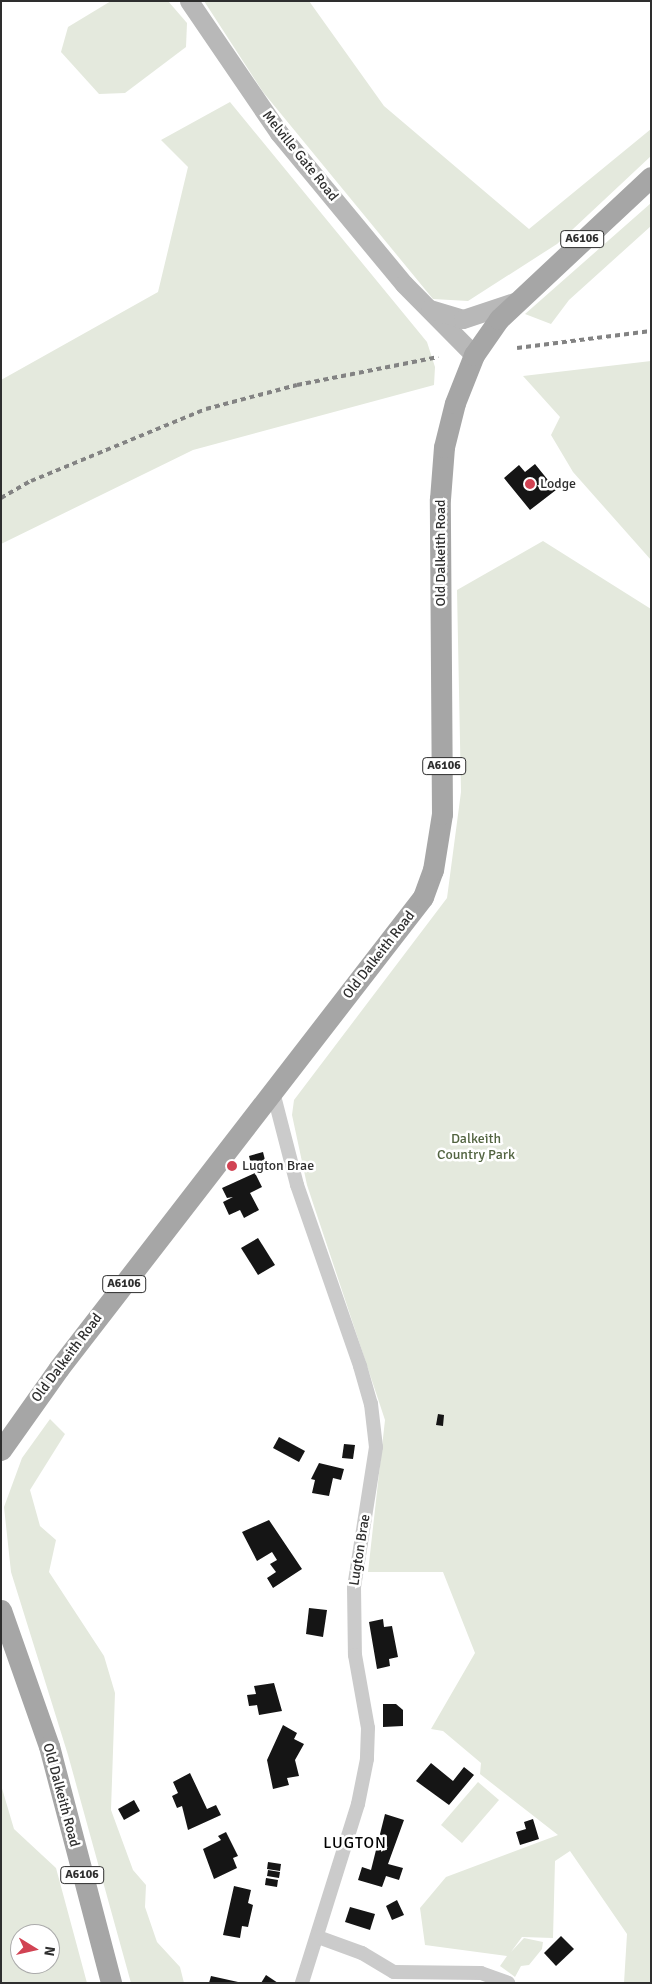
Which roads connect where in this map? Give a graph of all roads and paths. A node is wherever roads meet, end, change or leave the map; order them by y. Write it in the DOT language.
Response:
graph roads {
  1 [pos="189,1"];
  2 [pos="651,177"];
  3 [pos="514,302"];
  4 [pos="421,303"];
  5 [pos="474,355"];
  6 [pos="273,1092"];
  7 [pos="1,1450"];
  8 [pos="1,1610"];
  9 [pos="318,1937"];
  10 [pos="111,1983"];
  11 [pos="302,1983"];
  12 [pos="508,1983"];
  1 -- 4 [label="street, Melville Gate Road"];
  2 -- 3 [label="main road, A6106"];
  3 -- 4 [label="street, Melville Gate Road"];
  3 -- 5 [label="main road, A6106"];
  4 -- 5 [label="street, Melville Gate Road"];
  5 -- 6 [label="main road, Old Dalkeith Road / A6106"];
  6 -- 7 [label="main road, Old Dalkeith Road / A6106"];
  6 -- 9 [label="street, Lugton Brae"];
  8 -- 10 [label="main road, Old Dalkeith Road / A6106"];
  9 -- 11 [label="street, Lugton Brae"];
  9 -- 12 [label="street"];
}
